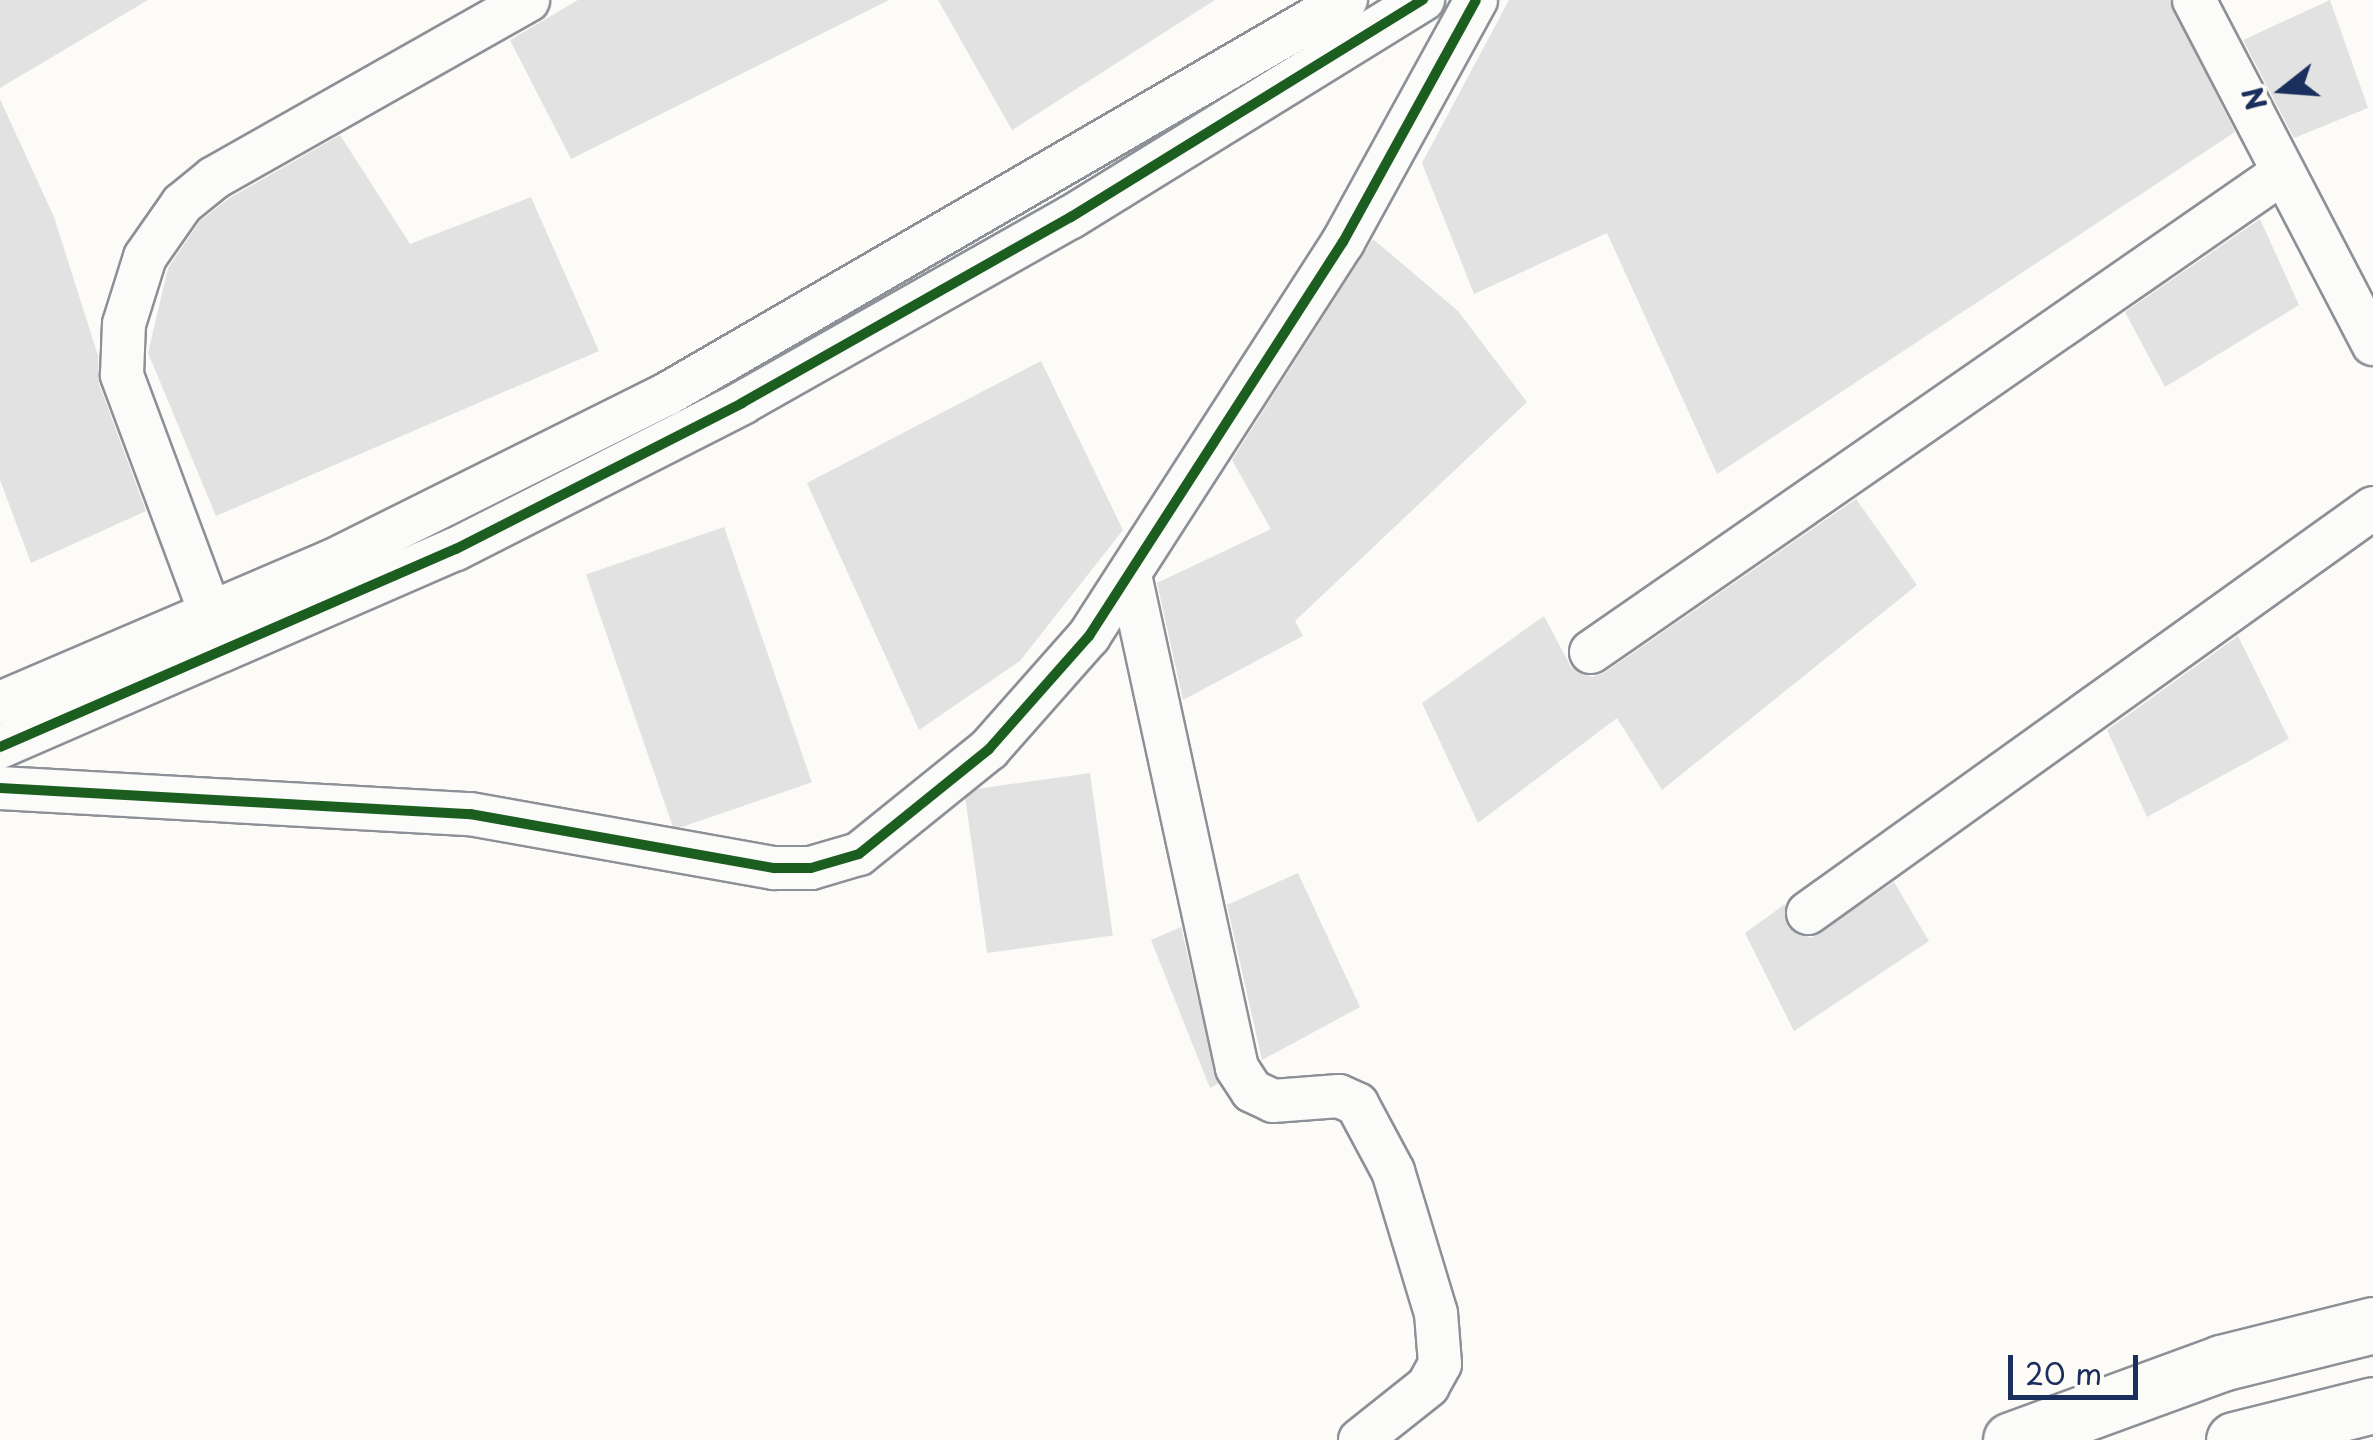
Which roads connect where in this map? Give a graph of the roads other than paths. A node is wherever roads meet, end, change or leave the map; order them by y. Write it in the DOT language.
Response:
graph roads {
  1 [pos="528,0"];
  2 [pos="1346,0"];
  3 [pos="1423,0"];
  4 [pos="1476,0"];
  5 [pos="2194,0"];
  6 [pos="2279,174"];
  7 [pos="2373,344"];
  8 [pos="2373,508"];
  9 [pos="1130,575"];
  10 [pos="217,631"];
  11 [pos="1591,652"];
  12 [pos="0,703"];
  13 [pos="0,747"];
  14 [pos="0,788"];
  15 [pos="1808,913"];
  16 [pos="2373,1326"];
  17 [pos="2373,1405"];
  18 [pos="1360,1440"];
  19 [pos="2010,1440"];
  20 [pos="2234,1440"];
  1 -- 10 [label="street"];
  2 -- 10 [label="street"];
  3 -- 10 [label="street"];
  4 -- 9 [label="street"];
  5 -- 6 [label="street"];
  6 -- 7 [label="street"];
  6 -- 11 [label="street"];
  8 -- 15 [label="street"];
  9 -- 14 [label="street"];
  9 -- 18 [label="street"];
  10 -- 12 [label="street"];
  10 -- 13 [label="street"];
  16 -- 19 [label="main road"];
  17 -- 20 [label="main road"];
}
